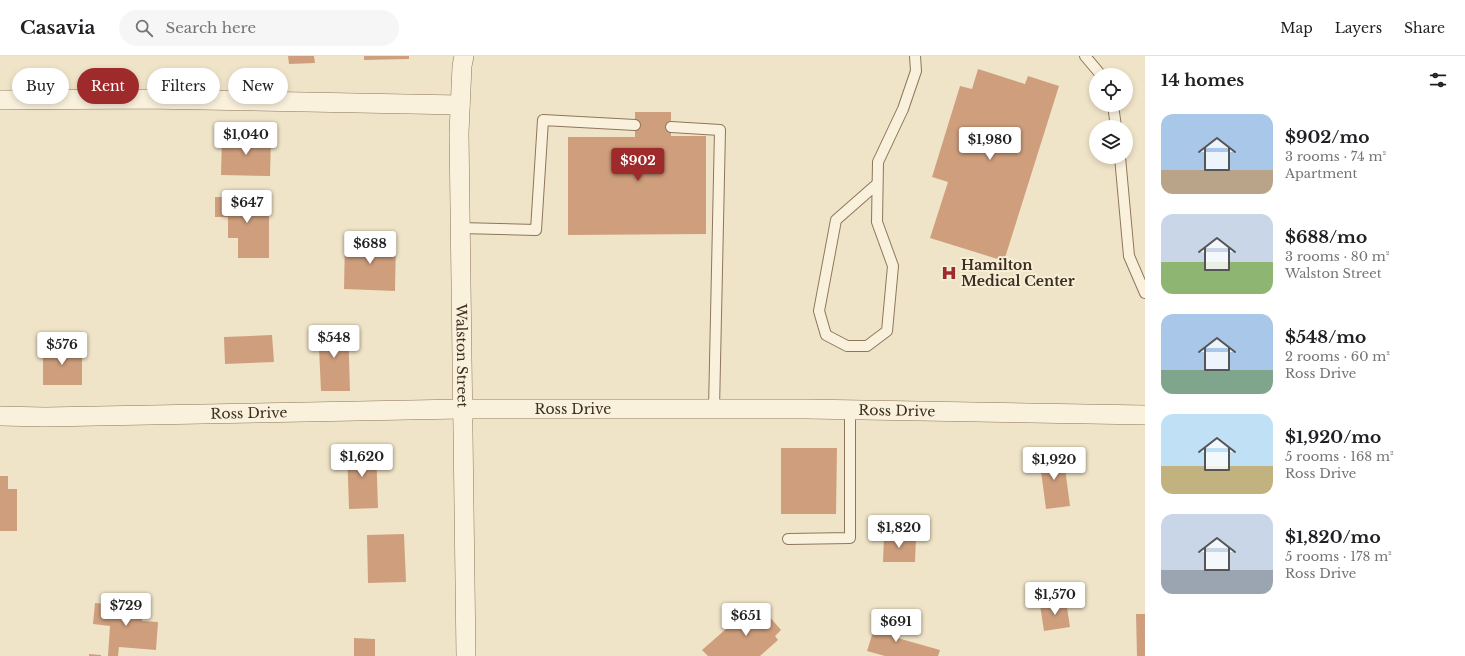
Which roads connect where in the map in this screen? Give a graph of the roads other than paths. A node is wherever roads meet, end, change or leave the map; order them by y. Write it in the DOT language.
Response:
graph roads {
  1 [pos="464,56"];
  2 [pos="915,56"];
  3 [pos="1085,56"];
  4 [pos="1095,68"];
  5 [pos="0,100"];
  6 [pos="460,104"];
  7 [pos="635,125"];
  8 [pos="671,127"];
  9 [pos="1121,164"];
  10 [pos="877,184"];
  11 [pos="460,228"];
  12 [pos="1145,293"];
  13 [pos="461,409"];
  14 [pos="714,410"];
  15 [pos="850,410"];
  16 [pos="1145,415"];
  17 [pos="0,416"];
  18 [pos="788,538"];
  19 [pos="466,656"];
  1 -- 6 [label="street, Walston Street"];
  2 -- 10 [label="lane"];
  3 -- 4 [label="lane"];
  5 -- 6 [label="street"];
  6 -- 11 [label="street, Walston Street"];
  7 -- 11 [label="lane"];
  8 -- 14 [label="lane"];
  9 -- 12 [label="lane"];
  10 -- 10 [label="lane"];
  11 -- 13 [label="street, Walston Street"];
  13 -- 14 [label="street, Ross Drive"];
  13 -- 17 [label="street, Ross Drive"];
  13 -- 19 [label="street, Walston Street"];
  14 -- 15 [label="street, Ross Drive"];
  15 -- 16 [label="street, Ross Drive"];
  15 -- 18 [label="lane"];
}
